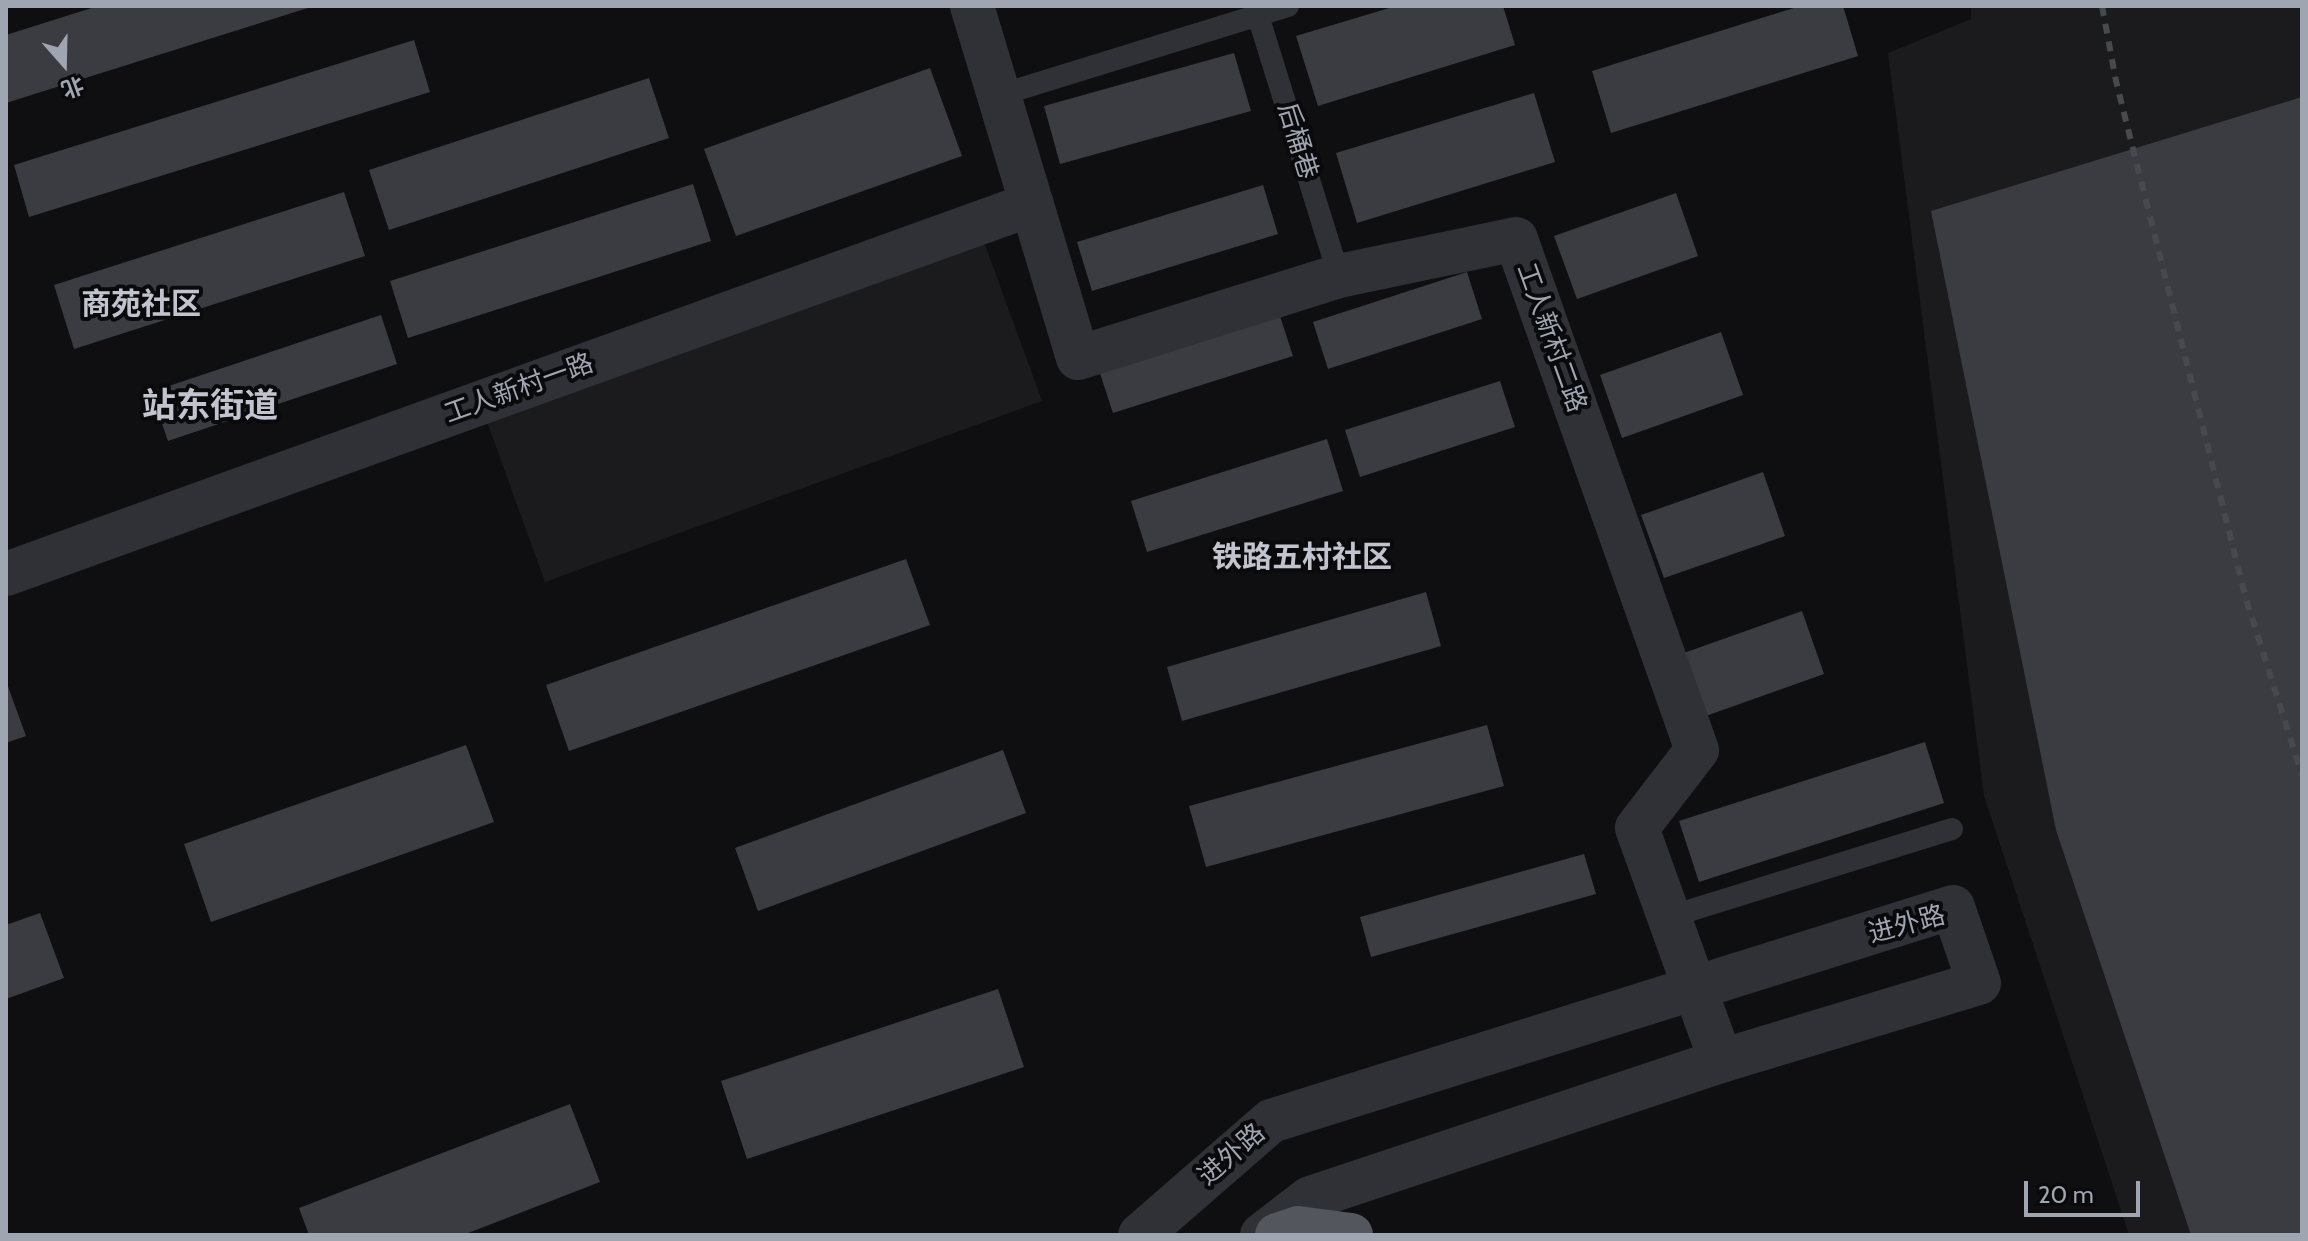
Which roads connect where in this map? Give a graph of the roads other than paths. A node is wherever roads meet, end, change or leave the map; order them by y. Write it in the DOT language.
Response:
graph roads {
  1 [pos="972,6"];
  2 [pos="1288,6"];
  3 [pos="1257,11"];
  4 [pos="1000,95"];
  5 [pos="1032,204"];
  6 [pos="1339,276"];
  7 [pos="6,574"];
  8 [pos="1952,829"];
  9 [pos="1669,917"];
  10 [pos="1696,989"];
  11 [pos="1721,1061"];
  12 [pos="1140,1235"];
  13 [pos="1262,1235"];
  14 [pos="1277,1235"];
  15 [pos="1351,1235"];
  1 -- 4 [label="street, 工人新村二路"];
  2 -- 3 [label="lane"];
  3 -- 4 [label="lane"];
  3 -- 6 [label="lane, 后桶巷"];
  4 -- 5 [label="street, 工人新村二路"];
  5 -- 6 [label="street, 工人新村二路"];
  5 -- 7 [label="street, 工人新村一路"];
  6 -- 9 [label="street, 工人新村二路"];
  8 -- 9 [label="lane"];
  9 -- 10 [label="street, 工人新村二路"];
  10 -- 11 [label="street, 工人新村二路"];
  10 -- 11 [label="street, 进外路"];
  10 -- 12 [label="street, 进外路"];
  11 -- 13 [label="street, 进外路"];
  14 -- 15 [label="highway"];
}
